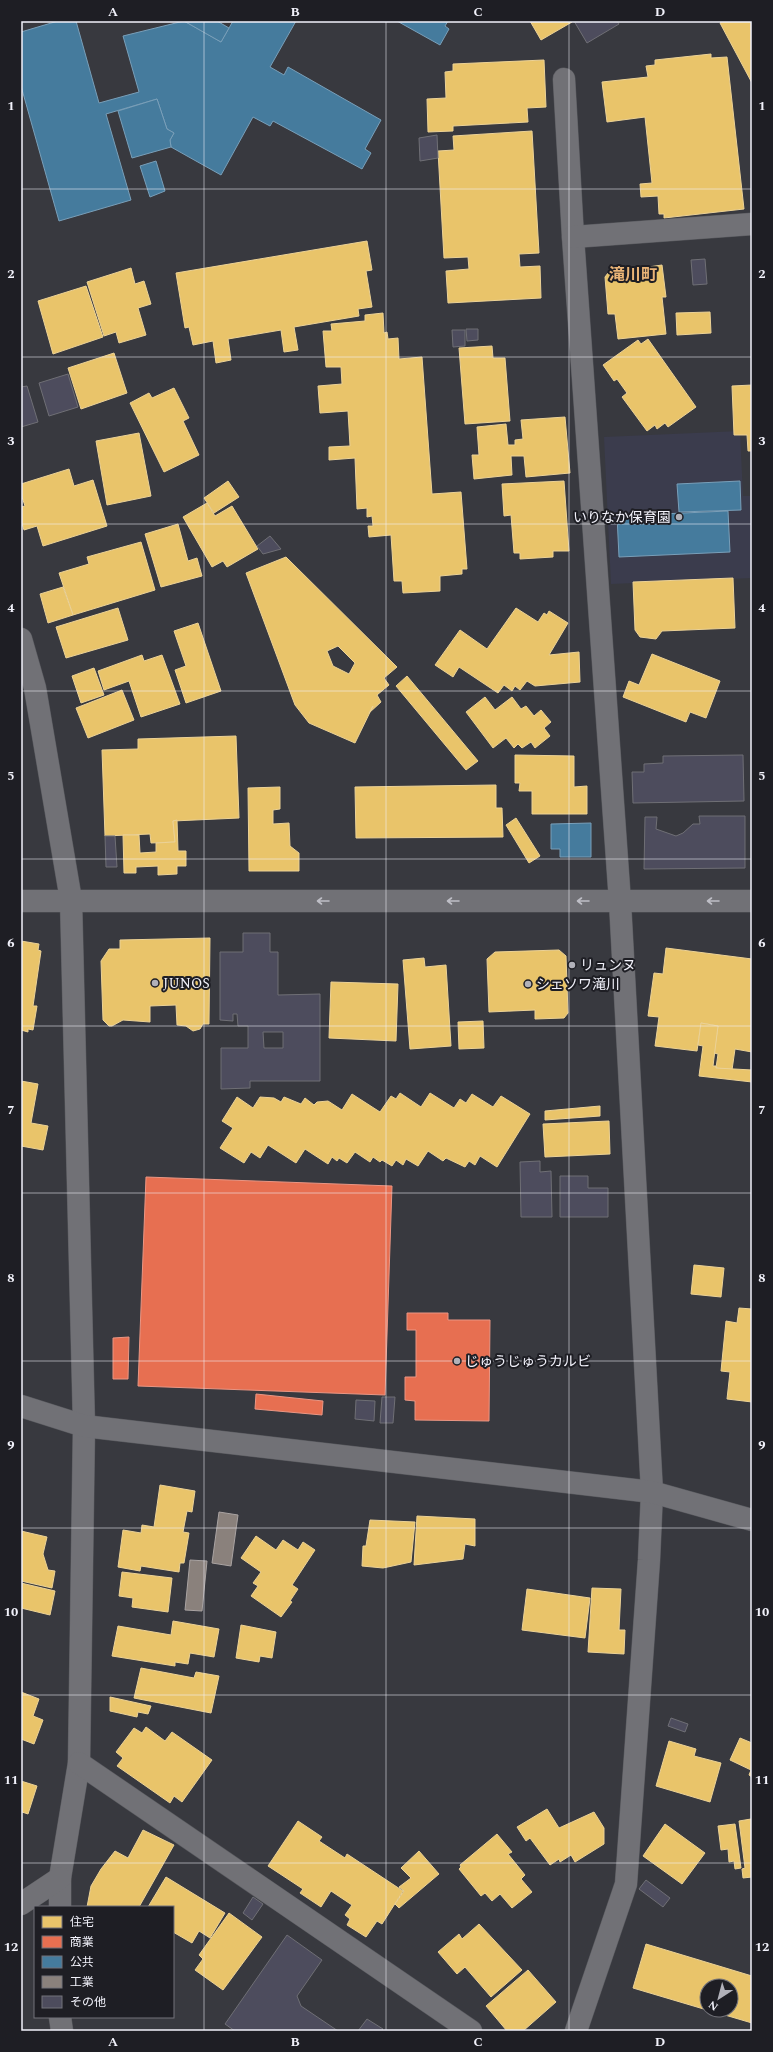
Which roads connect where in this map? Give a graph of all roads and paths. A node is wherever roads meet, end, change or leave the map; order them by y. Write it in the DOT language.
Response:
graph roads {
  1 [pos="564,79"];
  2 [pos="752,224"];
  3 [pos="573,237"];
  4 [pos="21,639"];
  5 [pos="71,900"];
  6 [pos="21,901"];
  7 [pos="752,901"];
  8 [pos="620,902"];
  9 [pos="21,1406"];
  10 [pos="84,1426"];
  11 [pos="652,1492"];
  12 [pos="752,1520"];
  13 [pos="79,1763"];
  14 [pos="60,1878"];
  15 [pos="21,1904"];
  16 [pos="60,1906"];
  17 [pos="60,2018"];
  18 [pos="62,2031"];
  19 [pos="471,2031"];
  20 [pos="576,2031"];
  1 -- 3 [label="street"];
  2 -- 3 [label="street"];
  3 -- 8 [label="street"];
  4 -- 5 [label="street"];
  5 -- 6 [label="street"];
  8 -- 5 [label="street, one-way"];
  5 -- 10 [label="street"];
  7 -- 8 [label="street, one-way"];
  8 -- 11 [label="street"];
  9 -- 10 [label="street"];
  10 -- 11 [label="street"];
  10 -- 13 [label="street"];
  11 -- 12 [label="street"];
  11 -- 20 [label="street"];
  13 -- 14 [label="street"];
  13 -- 19 [label="street"];
  14 -- 15 [label="street"];
  14 -- 16 [label="street"];
  17 -- 18 [label="street"];
}
